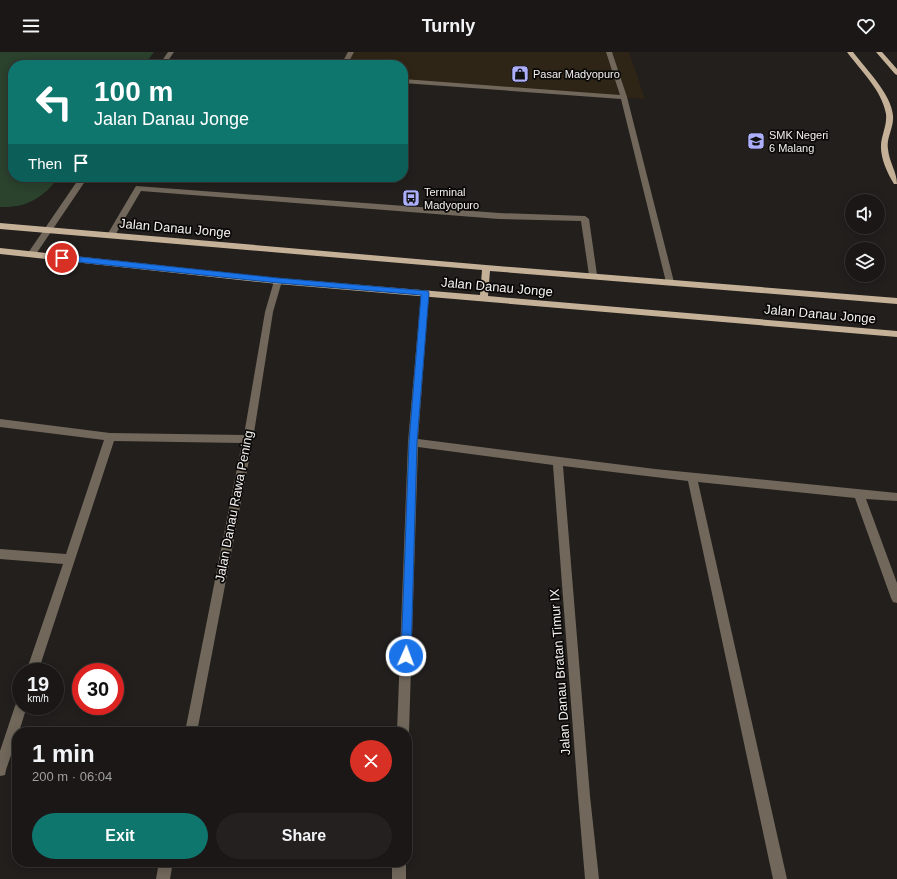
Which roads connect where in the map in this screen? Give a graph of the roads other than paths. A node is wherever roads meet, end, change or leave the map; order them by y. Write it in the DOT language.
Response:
graph roads {
  1 [pos="609,52"];
  2 [pos="850,52"];
  3 [pos="879,52"];
  4 [pos="897,74"];
  5 [pos="408,81"];
  6 [pos="624,97"];
  7 [pos="80,182"];
  8 [pos="897,182"];
  9 [pos="0,226"];
  10 [pos="46,231"];
  11 [pos="111,236"];
  12 [pos="0,251"];
  13 [pos="30,255"];
  14 [pos="486,268"];
  15 [pos="593,275"];
  16 [pos="278,281"];
  17 [pos="670,282"];
  18 [pos="425,293"];
  19 [pos="484,299"];
  20 [pos="897,301"];
  21 [pos="897,334"];
  22 [pos="0,423"];
  23 [pos="110,437"];
  24 [pos="248,439"];
  25 [pos="413,442"];
  26 [pos="558,462"];
  27 [pos="692,478"];
  28 [pos="859,494"];
  29 [pos="897,497"];
  30 [pos="0,554"];
  31 [pos="69,560"];
  32 [pos="897,598"];
  33 [pos="35,663"];
  34 [pos="18,715"];
  35 [pos="14,727"];
  36 [pos="192,727"];
  37 [pos="404,727"];
  38 [pos="12,733"];
  39 [pos="0,770"];
  40 [pos="165,867"];
  41 [pos="399,867"];
  42 [pos="163,879"];
  43 [pos="399,879"];
  44 [pos="592,879"];
  45 [pos="780,879"];
  1 -- 6 [label="street"];
  2 -- 8 [label="main road"];
  3 -- 4 [label="main road"];
  5 -- 6 [label="street"];
  6 -- 17 [label="street"];
  7 -- 10 [label="street"];
  9 -- 10 [label="main road, Jalan Danau Jonge"];
  10 -- 11 [label="main road, Jalan Danau Jonge"];
  10 -- 13 [label="street"];
  11 -- 14 [label="main road, Jalan Danau Jonge"];
  11 -- 15 [label="street"];
  12 -- 13 [label="main road, Jalan Danau Jonge"];
  13 -- 16 [label="main road, Jalan Danau Jonge"];
  14 -- 15 [label="main road, Jalan Danau Jonge"];
  14 -- 19 [label="main road"];
  15 -- 17 [label="main road, Jalan Danau Jonge"];
  16 -- 18 [label="main road, Jalan Danau Jonge"];
  16 -- 24 [label="street, Jalan Danau Rawa Pening"];
  17 -- 20 [label="main road, Jalan Danau Jonge"];
  18 -- 19 [label="main road, Jalan Danau Jonge"];
  18 -- 25 [label="street"];
  19 -- 21 [label="main road, Jalan Danau Jonge"];
  22 -- 23 [label="street"];
  23 -- 24 [label="street"];
  23 -- 31 [label="street"];
  24 -- 36 [label="street, Jalan Danau Rawa Pening"];
  25 -- 26 [label="street"];
  25 -- 37 [label="street"];
  26 -- 27 [label="street"];
  26 -- 44 [label="street, Jalan Danau Bratan Timur IX"];
  27 -- 28 [label="street"];
  27 -- 45 [label="street"];
  28 -- 29 [label="street"];
  28 -- 32 [label="street"];
  30 -- 31 [label="street"];
  31 -- 33 [label="street"];
  34 -- 35 [label="street"];
  38 -- 39 [label="street"];
  40 -- 42 [label="street"];
  41 -- 43 [label="street"];
}
